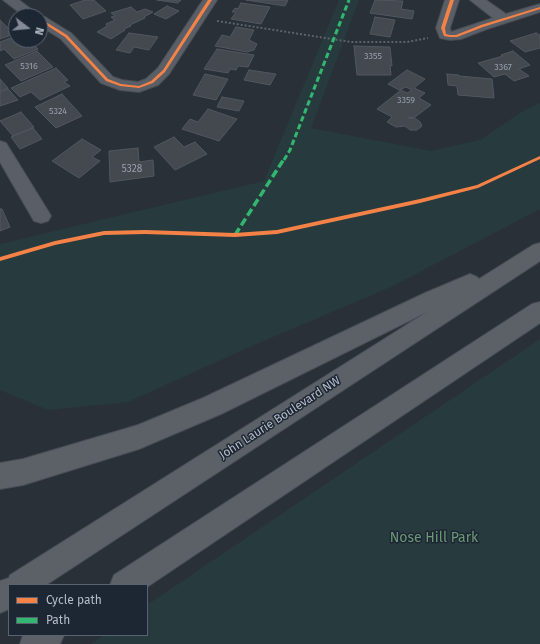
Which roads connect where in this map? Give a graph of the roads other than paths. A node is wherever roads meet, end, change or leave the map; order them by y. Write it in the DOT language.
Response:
graph roads {
  1 [pos="10,0"];
  2 [pos="210,0"];
  3 [pos="452,0"];
  4 [pos="477,0"];
  5 [pos="22,8"];
  6 [pos="540,8"];
  7 [pos="504,19"];
  8 [pos="48,25"];
  9 [pos="0,147"];
  10 [pos="41,216"];
  11 [pos="534,254"];
  12 [pos="540,311"];
  13 [pos="0,476"];
  14 [pos="22,584"];
  15 [pos="126,584"];
  16 [pos="47,636"];
  17 [pos="35,644"];
  1 -- 5 [label="street"];
  2 -- 8 [label="street"];
  3 -- 7 [label="street"];
  4 -- 7 [label="street"];
  6 -- 7 [label="street"];
  9 -- 10 [label="street"];
  11 -- 13 [label="main road"];
  11 -- 14 [label="main road, John Laurie Boulevard NW"];
  12 -- 15 [label="main road"];
  16 -- 17 [label="main road"];
}
